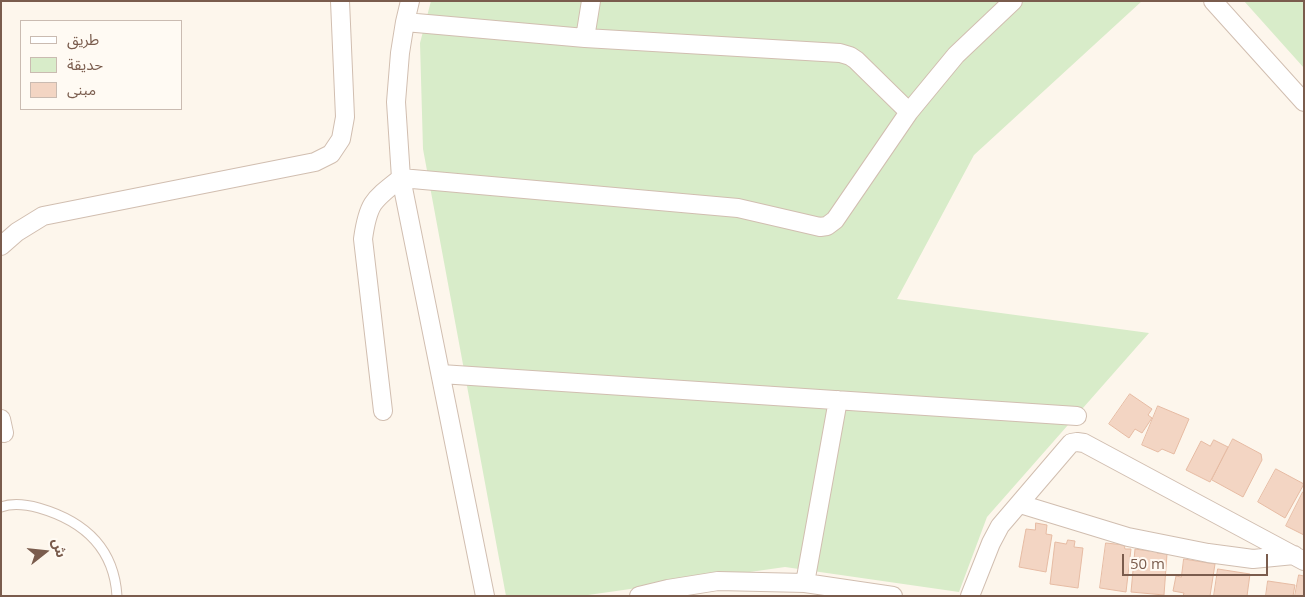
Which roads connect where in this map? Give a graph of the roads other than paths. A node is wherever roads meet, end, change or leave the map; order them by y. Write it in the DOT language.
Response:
graph roads {
  1 [pos="340,1"];
  2 [pos="410,1"];
  3 [pos="591,1"];
  4 [pos="1013,1"];
  5 [pos="1213,1"];
  6 [pos="405,22"];
  7 [pos="585,38"];
  8 [pos="1304,102"];
  9 [pos="909,112"];
  10 [pos="401,178"];
  11 [pos="1,246"];
  12 [pos="441,374"];
  13 [pos="838,400"];
  14 [pos="383,411"];
  15 [pos="1077,416"];
  16 [pos="1020,504"];
  17 [pos="1,507"];
  18 [pos="1299,558"];
  19 [pos="805,583"];
  20 [pos="117,596"];
  21 [pos="486,596"];
  22 [pos="639,596"];
  23 [pos="893,596"];
  24 [pos="970,596"];
  1 -- 11 [label="street"];
  2 -- 6 [label="street"];
  3 -- 7 [label="street"];
  4 -- 9 [label="street"];
  5 -- 8 [label="street"];
  6 -- 7 [label="street"];
  6 -- 10 [label="street"];
  7 -- 9 [label="street"];
  9 -- 10 [label="street"];
  10 -- 12 [label="street"];
  10 -- 14 [label="street"];
  12 -- 13 [label="street"];
  12 -- 21 [label="street"];
  13 -- 15 [label="street"];
  13 -- 19 [label="street"];
  16 -- 18 [label="street"];
  16 -- 18 [label="street"];
  16 -- 24 [label="street"];
  17 -- 20 [label="lane"];
  19 -- 22 [label="street"];
  19 -- 23 [label="street"];
}
